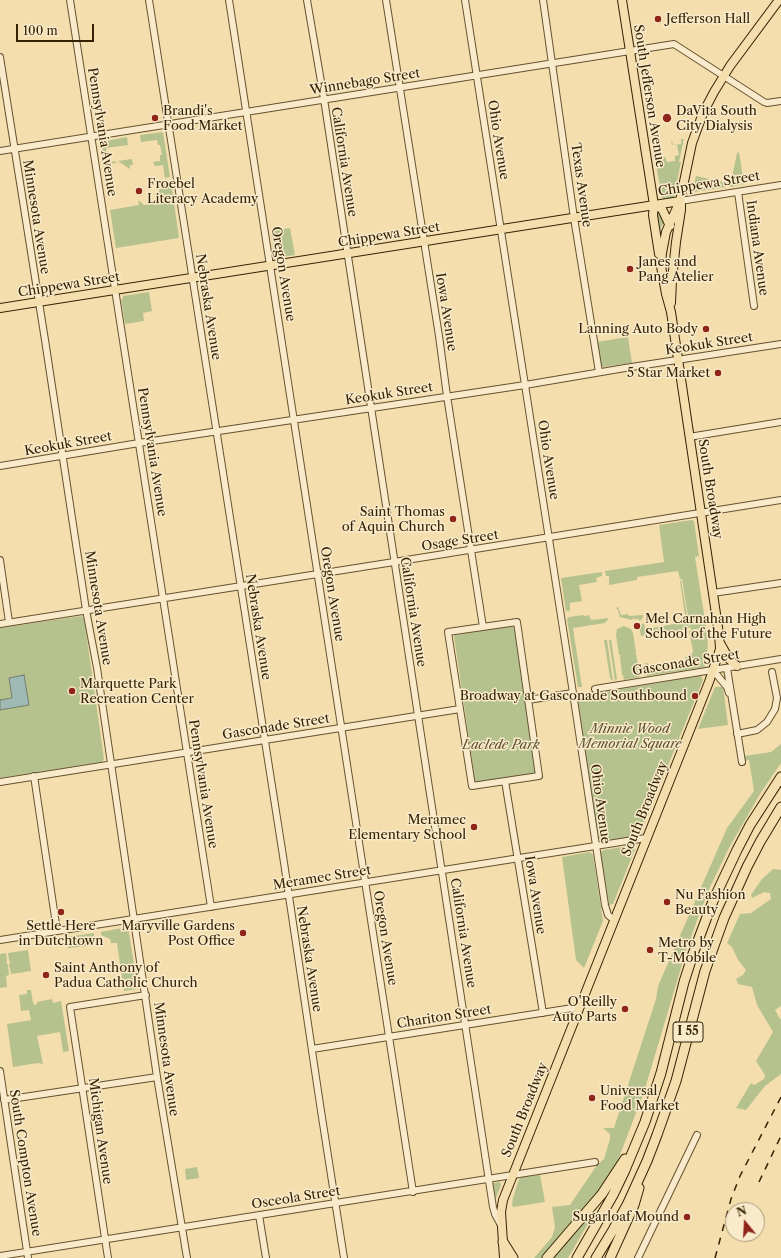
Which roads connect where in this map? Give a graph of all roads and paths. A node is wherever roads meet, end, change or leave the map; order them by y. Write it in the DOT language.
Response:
graph roads {
  1 [pos="70,0"];
  2 [pos="149,0"];
  3 [pos="229,0"];
  4 [pos="307,0"];
  5 [pos="386,0"];
  6 [pos="465,0"];
  7 [pos="543,0"];
  8 [pos="622,0"];
  9 [pos="779,0"];
  10 [pos="630,51"];
  11 [pos="0,57"];
  12 [pos="551,63"];
  13 [pos="477,75"];
  14 [pos="724,76"];
  15 [pos="399,88"];
  16 [pos="324,99"];
  17 [pos="781,101"];
  18 [pos="246,112"];
  19 [pos="168,124"];
  20 [pos="92,136"];
  21 [pos="14,148"];
  22 [pos="0,151"];
  23 [pos="781,185"];
  24 [pos="738,192"];
  25 [pos="680,201"];
  26 [pos="654,205"];
  27 [pos="574,218"];
  28 [pos="669,223"];
  29 [pos="501,229"];
  30 [pos="423,242"];
  31 [pos="347,253"];
  32 [pos="270,266"];
  33 [pos="661,266"];
  34 [pos="192,278"];
  35 [pos="672,280"];
  36 [pos="116,290"];
  37 [pos="39,302"];
  38 [pos="754,306"];
  39 [pos="0,308"];
  40 [pos="671,312"];
  41 [pos="781,344"];
  42 [pos="678,360"];
  43 [pos="599,372"];
  44 [pos="525,385"];
  45 [pos="447,396"];
  46 [pos="371,408"];
  47 [pos="294,420"];
  48 [pos="781,422"];
  49 [pos="216,431"];
  50 [pos="689,437"];
  51 [pos="139,443"];
  52 [pos="63,456"];
  53 [pos="0,466"];
  54 [pos="781,500"];
  55 [pos="701,514"];
  56 [pos="549,538"];
  57 [pos="471,550"];
  58 [pos="0,560"];
  59 [pos="394,562"];
  60 [pos="318,574"];
  61 [pos="781,583"];
  62 [pos="240,587"];
  63 [pos="713,593"];
  64 [pos="163,598"];
  65 [pos="86,610"];
  66 [pos="9,622"];
  67 [pos="0,624"];
  68 [pos="483,627"];
  69 [pos="720,643"];
  70 [pos="781,659"];
  71 [pos="737,666"];
  72 [pos="727,668"];
  73 [pos="713,670"];
  74 [pos="772,672"];
  75 [pos="595,689"];
  76 [pos="573,693"];
  77 [pos="528,700"];
  78 [pos="733,702"];
  79 [pos="460,709"];
  80 [pos="418,715"];
  81 [pos="342,728"];
  82 [pos="738,734"];
  83 [pos="264,740"];
  84 [pos="187,752"];
  85 [pos="742,762"];
  86 [pos="111,764"];
  87 [pos="34,776"];
  88 [pos="781,777"];
  89 [pos="505,781"];
  90 [pos="0,782"];
  91 [pos="781,807"];
  92 [pos="646,838"];
  93 [pos="595,846"];
  94 [pos="518,858"];
  95 [pos="442,870"];
  96 [pos="366,883"];
  97 [pos="288,895"];
  98 [pos="211,907"];
  99 [pos="134,919"];
  100 [pos="614,920"];
  101 [pos="58,931"];
  102 [pos="0,940"];
  103 [pos="146,995"];
  104 [pos="579,1007"];
  105 [pos="543,1013"];
  106 [pos="466,1025"];
  107 [pos="389,1037"];
  108 [pos="312,1049"];
  109 [pos="0,1072"];
  110 [pos="157,1077"];
  111 [pos="82,1089"];
  112 [pos="4,1100"];
  113 [pos="697,1135"];
  114 [pos="637,1142"];
  115 [pos="647,1161"];
  116 [pos="595,1162"];
  117 [pos="513,1175"];
  118 [pos="489,1179"];
  119 [pos="413,1192"];
  120 [pos="335,1204"];
  121 [pos="259,1215"];
  122 [pos="502,1226"];
  123 [pos="181,1227"];
  124 [pos="105,1240"];
  125 [pos="503,1242"];
  126 [pos="28,1255"];
  127 [pos="0,1256"];
  128 [pos="505,1256"];
  129 [pos="108,1258"];
  130 [pos="187,1258"];
  131 [pos="266,1258"];
  132 [pos="344,1258"];
  133 [pos="513,1258"];
  134 [pos="547,1258"];
  135 [pos="577,1258"];
  136 [pos="596,1258"];
  137 [pos="610,1258"];
  138 [pos="638,1258"];
  1 -- 20 [label="street, Pennsylvania Avenue"];
  2 -- 19 [label="street, Nebraska Avenue"];
  3 -- 18 [label="street, Oregon Avenue"];
  4 -- 16 [label="street, California Avenue"];
  5 -- 15 [label="street, Iowa Avenue"];
  6 -- 13 [label="street, Ohio Avenue"];
  7 -- 12 [label="street, Texas Avenue"];
  8 -- 10 [label="main road, South Jefferson Avenue"];
  9 -- 14 [label="main road, South Broadway"];
  10 -- 12 [label="street, Winnebago Street"];
  10 -- 14 [label="street, Winnebago Street"];
  10 -- 26 [label="main road, South Jefferson Avenue"];
  11 -- 21 [label="street, Minnesota Avenue"];
  12 -- 13 [label="street, Winnebago Street"];
  12 -- 27 [label="street, Texas Avenue"];
  13 -- 15 [label="street, Winnebago Street"];
  13 -- 29 [label="street, Ohio Avenue"];
  14 -- 17 [label="street, Winnebago Street"];
  14 -- 25 [label="main road, South Broadway"];
  15 -- 16 [label="street, Winnebago Street"];
  15 -- 30 [label="street, Iowa Avenue"];
  16 -- 18 [label="street, Winnebago Street"];
  16 -- 31 [label="street, California Avenue"];
  18 -- 19 [label="street, Winnebago Street"];
  18 -- 32 [label="street, Oregon Avenue"];
  19 -- 20 [label="street, Winnebago Street"];
  19 -- 34 [label="street, Nebraska Avenue"];
  20 -- 21 [label="street, Winnebago Street"];
  20 -- 36 [label="street, Pennsylvania Avenue"];
  21 -- 22 [label="street, Winnebago Street"];
  21 -- 37 [label="street, Minnesota Avenue"];
  23 -- 24 [label="street, Chippewa Street"];
  24 -- 25 [label="street, Chippewa Street"];
  24 -- 38 [label="street, Indiana Avenue"];
  25 -- 26 [label="main road, Chippewa Street"];
  25 -- 28 [label="main road, South Broadway"];
  25 -- 35 [label="main road, South Broadway"];
  26 -- 27 [label="main road, Chippewa Street"];
  26 -- 28 [label="main road"];
  26 -- 33 [label="main road, South Jefferson Avenue"];
  27 -- 29 [label="main road, Chippewa Street"];
  27 -- 43 [label="street, Texas Avenue"];
  28 -- 33 [label="main road, South Broadway"];
  28 -- 35 [label="main road"];
  29 -- 30 [label="main road, Chippewa Street"];
  29 -- 44 [label="street, Ohio Avenue"];
  30 -- 31 [label="main road, Chippewa Street"];
  30 -- 45 [label="street, Iowa Avenue"];
  31 -- 32 [label="main road, Chippewa Street"];
  31 -- 46 [label="street, California Avenue"];
  32 -- 34 [label="main road, Chippewa Street"];
  32 -- 47 [label="street, Oregon Avenue"];
  33 -- 40 [label="main road, South Broadway"];
  34 -- 36 [label="main road, Chippewa Street"];
  34 -- 49 [label="street, Nebraska Avenue"];
  35 -- 40 [label="main road, South Broadway"];
  36 -- 37 [label="main road, Chippewa Street"];
  36 -- 51 [label="street, Pennsylvania Avenue"];
  37 -- 39 [label="main road, Chippewa Street"];
  37 -- 52 [label="street, Minnesota Avenue"];
  40 -- 42 [label="main road, South Broadway"];
  41 -- 42 [label="street, Keokuk Street"];
  42 -- 43 [label="street, Keokuk Street"];
  42 -- 50 [label="main road, South Broadway"];
  43 -- 44 [label="street, Keokuk Street"];
  44 -- 45 [label="street, Keokuk Street"];
  44 -- 56 [label="street, Ohio Avenue"];
  45 -- 46 [label="street, Keokuk Street"];
  45 -- 57 [label="street, Iowa Avenue"];
  46 -- 47 [label="street, Keokuk Street"];
  46 -- 59 [label="street, California Avenue"];
  47 -- 49 [label="street, Keokuk Street"];
  47 -- 60 [label="street, Oregon Avenue"];
  48 -- 50 [label="street"];
  49 -- 51 [label="street, Keokuk Street"];
  49 -- 62 [label="street, Nebraska Avenue"];
  50 -- 55 [label="main road, South Broadway"];
  51 -- 52 [label="street, Keokuk Street"];
  51 -- 64 [label="street, Pennsylvania Avenue"];
  52 -- 53 [label="street, Keokuk Street"];
  52 -- 65 [label="street, Minnesota Avenue"];
  54 -- 55 [label="street, Osage Street"];
  55 -- 56 [label="street, Osage Street"];
  55 -- 63 [label="main road, South Broadway"];
  56 -- 57 [label="street, Osage Street"];
  56 -- 76 [label="street, Ohio Avenue"];
  57 -- 59 [label="street, Osage Street"];
  57 -- 68 [label="street, Iowa Avenue"];
  58 -- 66 [label="street"];
  59 -- 60 [label="street, Osage Street"];
  59 -- 80 [label="street, California Avenue"];
  60 -- 62 [label="street, Osage Street"];
  60 -- 81 [label="street, Oregon Avenue"];
  61 -- 63 [label="street"];
  62 -- 64 [label="street, Osage Street"];
  62 -- 83 [label="street, Nebraska Avenue"];
  63 -- 69 [label="main road, South Broadway"];
  64 -- 65 [label="street, Osage Street"];
  64 -- 84 [label="street, Pennsylvania Avenue"];
  65 -- 66 [label="street, Osage Street"];
  65 -- 86 [label="street, Minnesota Avenue"];
  66 -- 67 [label="street, Osage Street"];
  68 -- 77 [label="street"];
  68 -- 79 [label="street"];
  69 -- 71 [label="main road"];
  69 -- 73 [label="main road, South Broadway"];
  70 -- 71 [label="street, Gasconade Street"];
  71 -- 72 [label="street, Gasconade Street"];
  72 -- 73 [label="street, Gasconade Street"];
  72 -- 78 [label="street"];
  73 -- 75 [label="street, Gasconade Street"];
  73 -- 78 [label="street"];
  73 -- 92 [label="main road, South Broadway"];
  74 -- 82 [label="street"];
  76 -- 77 [label="street"];
  76 -- 93 [label="street, Ohio Avenue"];
  77 -- 89 [label="street"];
  78 -- 82 [label="street"];
  79 -- 80 [label="street, Gasconade Street"];
  79 -- 89 [label="street"];
  80 -- 81 [label="street, Gasconade Street"];
  80 -- 95 [label="street, California Avenue"];
  81 -- 83 [label="street, Gasconade Street"];
  81 -- 96 [label="street, Oregon Avenue"];
  82 -- 85 [label="street"];
  83 -- 84 [label="street, Gasconade Street"];
  83 -- 97 [label="street, Nebraska Avenue"];
  84 -- 86 [label="street, Gasconade Street"];
  84 -- 98 [label="street, Pennsylvania Avenue"];
  86 -- 87 [label="street, Gasconade Street"];
  86 -- 99 [label="street, Minnesota Avenue"];
  87 -- 90 [label="street, Gasconade Street"];
  87 -- 101 [label="street"];
  88 -- 114 [label="highway, I 55"];
  89 -- 94 [label="street, Iowa Avenue"];
  91 -- 115 [label="highway, I 55"];
  92 -- 93 [label="street, Meramec Street"];
  92 -- 100 [label="main road, South Broadway"];
  93 -- 94 [label="street, Meramec Street"];
  93 -- 100 [label="street, Ohio Avenue"];
  94 -- 95 [label="street, Meramec Street"];
  94 -- 105 [label="street, Iowa Avenue"];
  95 -- 96 [label="street, Meramec Street"];
  95 -- 106 [label="street, California Avenue"];
  96 -- 97 [label="street, Meramec Street"];
  96 -- 107 [label="street, Oregon Avenue"];
  97 -- 98 [label="street, Meramec Street"];
  97 -- 108 [label="street, Nebraska Avenue"];
  98 -- 99 [label="street, Meramec Street"];
  99 -- 101 [label="street, Meramec Street"];
  99 -- 103 [label="street, Minnesota Avenue"];
  100 -- 104 [label="main road, South Broadway"];
  101 -- 102 [label="street, Meramec Street"];
  103 -- 110 [label="street, Minnesota Avenue"];
  103 -- 111 [label="street, Michigan Avenue"];
  104 -- 105 [label="street, Chariton Street"];
  104 -- 117 [label="main road, South Broadway"];
  105 -- 106 [label="street, Chariton Street"];
  106 -- 107 [label="street, Chariton Street"];
  106 -- 118 [label="street, California Avenue"];
  107 -- 108 [label="street, Chariton Street"];
  107 -- 119 [label="street, Oregon Avenue"];
  108 -- 120 [label="street, Nebraska Avenue"];
  109 -- 112 [label="street, South Compton Avenue"];
  110 -- 111 [label="street"];
  110 -- 123 [label="street, Minnesota Avenue"];
  111 -- 112 [label="street"];
  111 -- 124 [label="street, Michigan Avenue"];
  112 -- 126 [label="street, South Compton Avenue"];
  113 -- 138 [label="street"];
  114 -- 134 [label="highway"];
  114 -- 135 [label="highway, I 55"];
  115 -- 136 [label="highway, I 55"];
  115 -- 137 [label="highway"];
  116 -- 117 [label="street, Osceola Street"];
  117 -- 118 [label="street, Osceola Street"];
  117 -- 122 [label="main road, South Broadway"];
  118 -- 119 [label="street, Osceola Street"];
  118 -- 122 [label="street, California Avenue"];
  119 -- 120 [label="street, Osceola Street"];
  120 -- 121 [label="street, Osceola Street"];
  120 -- 132 [label="street, Nebraska Avenue"];
  121 -- 123 [label="street, Osceola Street"];
  121 -- 131 [label="street"];
  122 -- 125 [label="main road, South Broadway"];
  123 -- 124 [label="street, Osceola Street"];
  123 -- 130 [label="street, Minnesota Avenue"];
  124 -- 126 [label="street, Osceola Street"];
  124 -- 129 [label="street, Michigan Avenue"];
  125 -- 128 [label="main road, South Broadway"];
  125 -- 133 [label="highway"];
  126 -- 127 [label="street, Osceola Street"];
}
